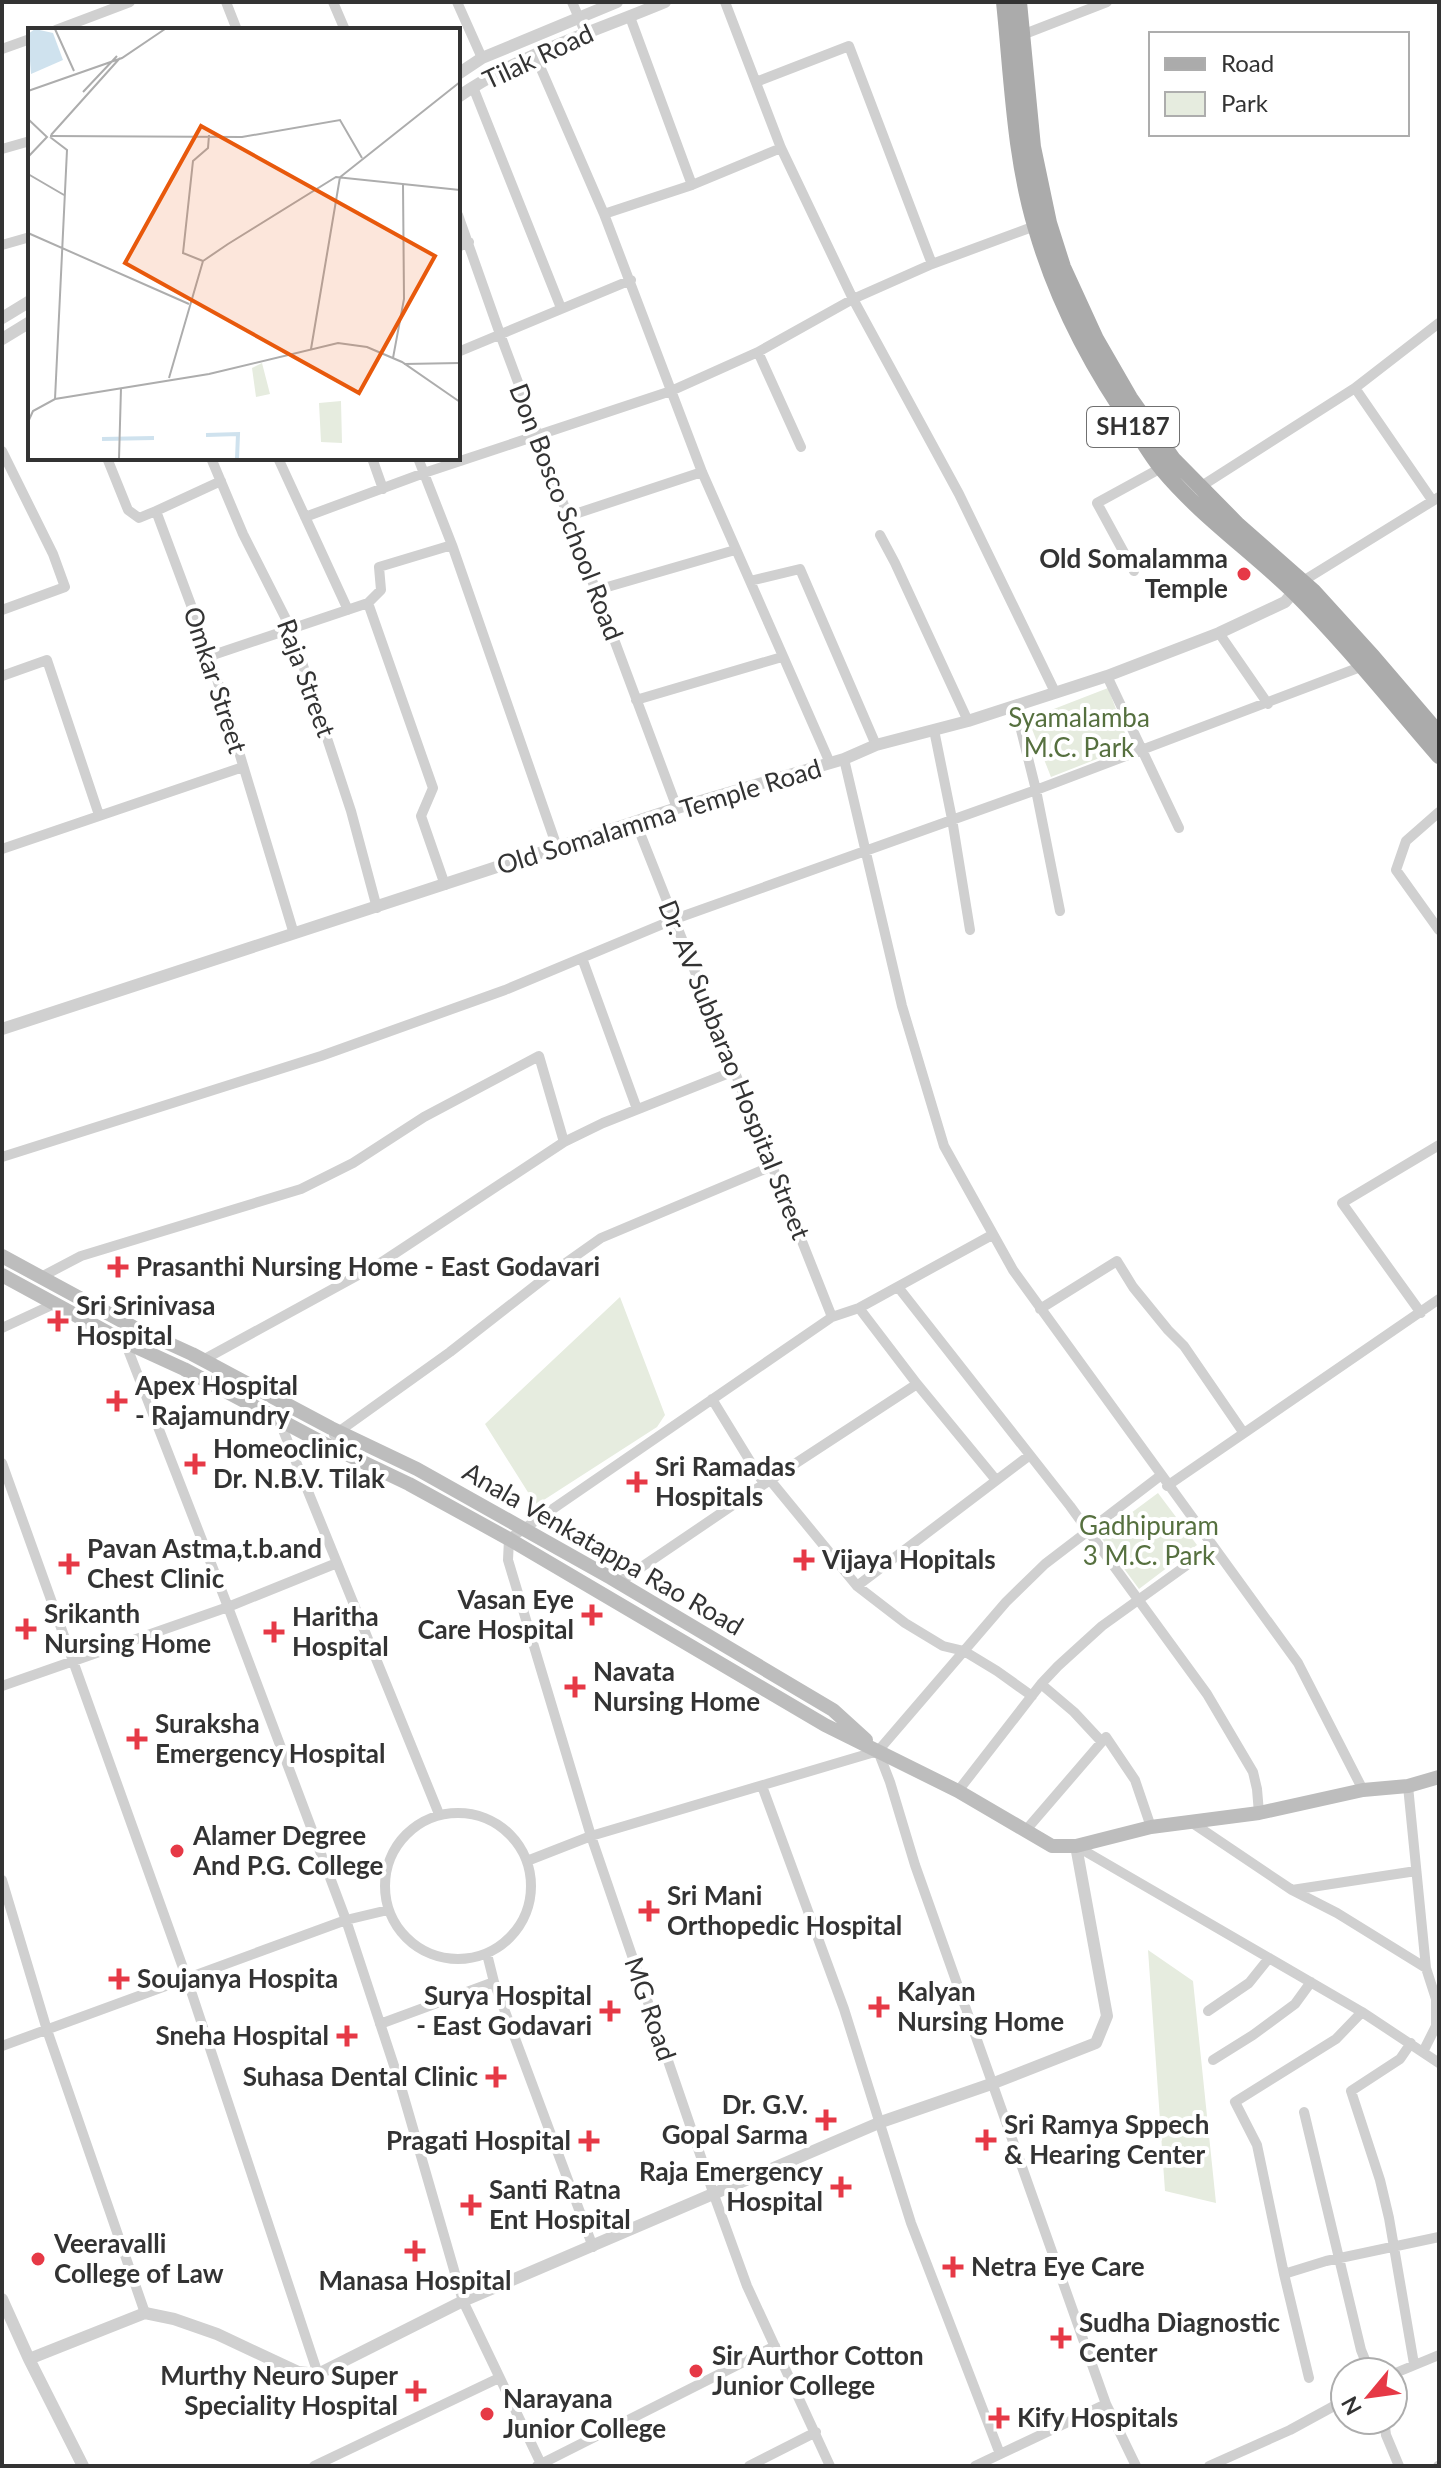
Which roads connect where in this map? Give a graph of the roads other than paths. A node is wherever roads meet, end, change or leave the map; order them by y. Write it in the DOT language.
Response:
graph roads {
  1 [pos="130,2"];
  2 [pos="226,2"];
  3 [pos="333,2"];
  4 [pos="457,2"];
  5 [pos="572,2"];
  6 [pos="617,2"];
  7 [pos="665,2"];
  8 [pos="725,2"];
  9 [pos="1004,2"];
  10 [pos="1019,2"];
  11 [pos="1107,2"];
  12 [pos="579,17"];
  13 [pos="630,17"];
  14 [pos="62,28"];
  15 [pos="236,28"];
  16 [pos="344,28"];
  17 [pos="586,34"];
  18 [pos="1022,35"];
  19 [pos="28,40"];
  20 [pos="2,49"];
  21 [pos="535,55"];
  22 [pos="482,58"];
  23 [pos="460,73"];
  24 [pos="756,82"];
  25 [pos="473,87"];
  26 [pos="460,96"];
  27 [pos="28,142"];
  28 [pos="781,148"];
  29 [pos="2,149"];
  30 [pos="692,185"];
  31 [pos="604,214"];
  32 [pos="460,220"];
  33 [pos="1035,226"];
  34 [pos="28,238"];
  35 [pos="469,242"];
  36 [pos="2,245"];
  37 [pos="460,246"];
  38 [pos="932,264"];
  39 [pos="631,280"];
  40 [pos="853,299"];
  41 [pos="28,302"];
  42 [pos="561,308"];
  43 [pos="2,318"];
  44 [pos="28,323"];
  45 [pos="1439,323"];
  46 [pos="500,334"];
  47 [pos="2,339"];
  48 [pos="460,351"];
  49 [pos="758,352"];
  50 [pos="1355,388"];
  51 [pos="671,391"];
  52 [pos="537,435"];
  53 [pos="801,447"];
  54 [pos="2,451"];
  55 [pos="108,460"];
  56 [pos="212,460"];
  57 [pos="279,460"];
  58 [pos="373,460"];
  59 [pos="419,460"];
  60 [pos="1161,468"];
  61 [pos="702,472"];
  62 [pos="424,473"];
  63 [pos="221,481"];
  64 [pos="1200,487"];
  65 [pos="383,489"];
  66 [pos="1435,499"];
  67 [pos="156,511"];
  68 [pos="569,516"];
  69 [pos="305,517"];
  70 [pos="880,535"];
  71 [pos="452,545"];
  72 [pos="735,550"];
  73 [pos="1134,571"];
  74 [pos="750,581"];
  75 [pos="1298,587"];
  76 [pos="597,590"];
  77 [pos="368,603"];
  78 [pos="2,610"];
  79 [pos="348,610"];
  80 [pos="291,629"];
  81 [pos="1219,633"];
  82 [pos="210,656"];
  83 [pos="782,657"];
  84 [pos="1363,666"];
  85 [pos="2,676"];
  86 [pos="1107,676"];
  87 [pos="1055,692"];
  88 [pos="636,700"];
  89 [pos="1268,704"];
  90 [pos="1015,706"];
  91 [pos="968,721"];
  92 [pos="934,730"];
  93 [pos="1439,734"];
  94 [pos="876,745"];
  95 [pos="1142,750"];
  96 [pos="1439,756"];
  97 [pos="844,759"];
  98 [pos="830,763"];
  99 [pos="243,767"];
  100 [pos="1036,790"];
  101 [pos="677,808"];
  102 [pos="1439,812"];
  103 [pos="99,815"];
  104 [pos="952,819"];
  105 [pos="636,823"];
  106 [pos="1179,828"];
  107 [pos="557,847"];
  108 [pos="2,849"];
  109 [pos="864,850"];
  110 [pos="445,885"];
  111 [pos="377,908"];
  112 [pos="1060,911"];
  113 [pos="675,919"];
  114 [pos="970,930"];
  115 [pos="1439,930"];
  116 [pos="294,934"];
  117 [pos="582,958"];
  118 [pos="2,1029"];
  119 [pos="734,1071"];
  120 [pos="637,1109"];
  121 [pos="564,1142"];
  122 [pos="1439,1145"];
  123 [pos="2,1157"];
  124 [pos="772,1166"];
  125 [pos="992,1235"];
  126 [pos="2,1256"];
  127 [pos="2,1275"];
  128 [pos="41,1277"];
  129 [pos="898,1287"];
  130 [pos="1439,1299"];
  131 [pos="54,1304"];
  132 [pos="859,1308"];
  133 [pos="1040,1309"];
  134 [pos="1421,1313"];
  135 [pos="832,1317"];
  136 [pos="133,1327"];
  137 [pos="2,1328"];
  138 [pos="125,1342"];
  139 [pos="203,1360"];
  140 [pos="917,1384"];
  141 [pos="712,1399"];
  142 [pos="279,1420"];
  143 [pos="338,1432"];
  144 [pos="1243,1432"];
  145 [pos="323,1443"];
  146 [pos="1030,1455"];
  147 [pos="2,1463"];
  148 [pos="996,1480"];
  149 [pos="1164,1481"];
  150 [pos="767,1482"];
  151 [pos="524,1529"];
  152 [pos="1087,1530"];
  153 [pos="509,1539"];
  154 [pos="1212,1547"];
  155 [pos="337,1563"];
  156 [pos="618,1583"];
  157 [pos="857,1586"];
  158 [pos="1139,1598"];
  159 [pos="228,1607"];
  160 [pos="964,1651"];
  161 [pos="74,1662"];
  162 [pos="1041,1684"];
  163 [pos="2,1686"];
  164 [pos="1032,1696"];
  165 [pos="1101,1741"];
  166 [pos="878,1751"];
  167 [pos="1439,1777"];
  168 [pos="762,1786"];
  169 [pos="1408,1786"];
  170 [pos="1363,1790"];
  171 [pos="958,1791"];
  172 [pos="1259,1813"];
  173 [pos="439,1814"];
  174 [pos="1190,1821"];
  175 [pos="1151,1827"];
  176 [pos="1026,1830"];
  177 [pos="591,1836"];
  178 [pos="1076,1846"];
  179 [pos="527,1861"];
  180 [pos="1416,1871"];
  181 [pos="2,1880"];
  182 [pos="1292,1890"];
  183 [pos="388,1910"];
  184 [pos="346,1920"];
  185 [pos="487,1954"];
  186 [pos="1269,1958"];
  187 [pos="1426,1968"];
  188 [pos="187,1979"];
  189 [pos="494,1982"];
  190 [pos="1311,1982"];
  191 [pos="1208,2011"];
  192 [pos="1362,2012"];
  193 [pos="380,2024"];
  194 [pos="47,2030"];
  195 [pos="1411,2043"];
  196 [pos="2,2046"];
  197 [pos="1423,2052"];
  198 [pos="1213,2060"];
  199 [pos="1439,2063"];
  200 [pos="994,2083"];
  201 [pos="1304,2112"];
  202 [pos="881,2122"];
  203 [pos="714,2195"];
  204 [pos="1439,2237"];
  205 [pos="593,2247"];
  206 [pos="1393,2248"];
  207 [pos="1338,2260"];
  208 [pos="1284,2274"];
  209 [pos="2,2299"];
  210 [pos="463,2301"];
  211 [pos="145,2313"];
  212 [pos="775,2346"];
  213 [pos="1439,2355"];
  214 [pos="1363,2356"];
  215 [pos="29,2359"];
  216 [pos="1414,2364"];
  217 [pos="1409,2366"];
  218 [pos="318,2374"];
  219 [pos="499,2378"];
  220 [pos="1309,2378"];
  221 [pos="1106,2404"];
  222 [pos="1329,2409"];
  223 [pos="816,2432"];
  224 [pos="1386,2436"];
  225 [pos="1000,2454"];
  226 [pos="540,2465"];
  227 [pos="83,2466"];
  228 [pos="314,2466"];
  229 [pos="749,2466"];
  230 [pos="830,2466"];
  231 [pos="975,2466"];
  232 [pos="1136,2466"];
  233 [pos="1209,2466"];
  234 [pos="1399,2466"];
  1 -- 14 [label="street"];
  2 -- 15 [label="street"];
  3 -- 16 [label="street"];
  4 -- 22 [label="street"];
  5 -- 12 [label="street"];
  6 -- 12 [label="street, Tilak Road"];
  7 -- 13 [label="street, Tilak Road"];
  8 -- 24 [label="street"];
  9 -- 33 [label="main road, SH187"];
  10 -- 18 [label="main road, SH187"];
  11 -- 18 [label="street"];
  12 -- 17 [label="street"];
  12 -- 22 [label="street, Tilak Road"];
  13 -- 17 [label="street, Tilak Road"];
  13 -- 30 [label="street"];
  17 -- 21 [label="street, Tilak Road"];
  18 -- 64 [label="main road, SH187"];
  19 -- 20 [label="street"];
  21 -- 25 [label="street, Tilak Road"];
  21 -- 31 [label="street"];
  22 -- 23 [label="street, Tilak Road"];
  24 -- 28 [label="street"];
  24 -- 38 [label="street"];
  25 -- 26 [label="street, Tilak Road"];
  25 -- 42 [label="street"];
  27 -- 29 [label="street"];
  28 -- 30 [label="street"];
  28 -- 40 [label="street"];
  30 -- 31 [label="street"];
  31 -- 39 [label="street"];
  32 -- 35 [label="street, Don Bosco School Road"];
  33 -- 38 [label="street"];
  33 -- 60 [label="main road, SH187"];
  34 -- 36 [label="street"];
  35 -- 37 [label="street"];
  35 -- 46 [label="street, Don Bosco School Road"];
  38 -- 40 [label="street"];
  39 -- 42 [label="street"];
  39 -- 51 [label="street"];
  40 -- 49 [label="street"];
  40 -- 87 [label="street"];
  41 -- 43 [label="street"];
  42 -- 46 [label="street"];
  44 -- 47 [label="street"];
  45 -- 50 [label="street"];
  46 -- 48 [label="street"];
  46 -- 52 [label="street, Don Bosco School Road"];
  49 -- 51 [label="street"];
  49 -- 53 [label="street"];
  50 -- 64 [label="street"];
  50 -- 66 [label="street"];
  51 -- 52 [label="street"];
  51 -- 61 [label="street"];
  52 -- 62 [label="street"];
  52 -- 68 [label="street, Don Bosco School Road"];
  54 -- 78 [label="street"];
  55 -- 67 [label="street"];
  56 -- 63 [label="street, Raja Street"];
  57 -- 69 [label="street"];
  58 -- 65 [label="street"];
  59 -- 62 [label="street"];
  60 -- 73 [label="street"];
  60 -- 75 [label="main road, SH187"];
  61 -- 68 [label="street"];
  61 -- 72 [label="street"];
  62 -- 65 [label="street"];
  62 -- 71 [label="street"];
  63 -- 67 [label="street"];
  63 -- 80 [label="street, Raja Street"];
  64 -- 75 [label="main road, SH187"];
  65 -- 69 [label="street"];
  66 -- 75 [label="street"];
  67 -- 82 [label="street, Omkar Street"];
  68 -- 76 [label="street, Don Bosco School Road"];
  69 -- 79 [label="street"];
  70 -- 91 [label="street"];
  71 -- 77 [label="street"];
  71 -- 107 [label="street"];
  72 -- 74 [label="street"];
  72 -- 76 [label="street"];
  74 -- 83 [label="street"];
  74 -- 94 [label="street"];
  75 -- 81 [label="street, Old Somalamma Temple Road"];
  75 -- 84 [label="main road, SH187"];
  75 -- 93 [label="main road, SH187"];
  76 -- 88 [label="street, Don Bosco School Road"];
  77 -- 79 [label="street"];
  77 -- 110 [label="street"];
  79 -- 80 [label="street"];
  80 -- 82 [label="street"];
  80 -- 111 [label="street, Raja Street"];
  81 -- 86 [label="street, Old Somalamma Temple Road"];
  81 -- 89 [label="street"];
  82 -- 99 [label="street, Omkar Street"];
  83 -- 88 [label="street"];
  83 -- 98 [label="street"];
  84 -- 89 [label="street"];
  84 -- 96 [label="main road, SH187"];
  85 -- 103 [label="street"];
  86 -- 87 [label="street, Old Somalamma Temple Road"];
  86 -- 95 [label="street"];
  87 -- 90 [label="street, Old Somalamma Temple Road"];
  88 -- 101 [label="street, Don Bosco School Road"];
  89 -- 95 [label="street"];
  90 -- 91 [label="street, Old Somalamma Temple Road"];
  90 -- 100 [label="street"];
  91 -- 92 [label="street, Old Somalamma Temple Road"];
  92 -- 94 [label="street, Old Somalamma Temple Road"];
  92 -- 104 [label="street"];
  94 -- 97 [label="street, Old Somalamma Temple Road"];
  95 -- 100 [label="street"];
  95 -- 106 [label="street"];
  97 -- 98 [label="street, Old Somalamma Temple Road"];
  97 -- 109 [label="street"];
  98 -- 101 [label="street, Old Somalamma Temple Road"];
  99 -- 103 [label="street"];
  99 -- 116 [label="street, Omkar Street"];
  100 -- 104 [label="street"];
  100 -- 112 [label="street"];
  101 -- 105 [label="street, Old Somalamma Temple Road"];
  102 -- 115 [label="street"];
  103 -- 108 [label="street"];
  104 -- 109 [label="street"];
  104 -- 114 [label="street"];
  105 -- 107 [label="street, Old Somalamma Temple Road"];
  105 -- 113 [label="street, Dr. AV Subbarao Hospital Street"];
  107 -- 110 [label="street, Old Somalamma Temple Road"];
  109 -- 113 [label="street"];
  109 -- 125 [label="street"];
  110 -- 111 [label="street, Old Somalamma Temple Road"];
  111 -- 116 [label="street, Old Somalamma Temple Road"];
  113 -- 117 [label="street"];
  113 -- 119 [label="street, Dr. AV Subbarao Hospital Street"];
  116 -- 118 [label="street, Old Somalamma Temple Road"];
  117 -- 120 [label="street"];
  117 -- 123 [label="street"];
  119 -- 120 [label="street"];
  119 -- 124 [label="street, Dr. AV Subbarao Hospital Street"];
  120 -- 121 [label="street"];
  121 -- 128 [label="street"];
  121 -- 139 [label="street"];
  122 -- 134 [label="street"];
  124 -- 135 [label="street, Dr. AV Subbarao Hospital Street"];
  124 -- 143 [label="street"];
  125 -- 129 [label="street"];
  125 -- 133 [label="street"];
  126 -- 128 [label="main road, Anala Venkatappa Rao Road"];
  127 -- 131 [label="main road, Anala Venkatappa Rao Road"];
  128 -- 136 [label="main road, Anala Venkatappa Rao Road"];
  129 -- 132 [label="street"];
  129 -- 146 [label="street"];
  130 -- 134 [label="street"];
  131 -- 137 [label="street"];
  131 -- 138 [label="main road, Anala Venkatappa Rao Road"];
  132 -- 135 [label="street"];
  132 -- 140 [label="street"];
  133 -- 144 [label="street"];
  133 -- 149 [label="street"];
  134 -- 144 [label="street"];
  135 -- 141 [label="street"];
  136 -- 138 [label="street"];
  136 -- 139 [label="main road, Anala Venkatappa Rao Road"];
  138 -- 142 [label="main road, Anala Venkatappa Rao Road"];
  138 -- 159 [label="street"];
  139 -- 143 [label="main road, Anala Venkatappa Rao Road"];
  140 -- 148 [label="street"];
  140 -- 150 [label="street"];
  141 -- 150 [label="street"];
  141 -- 151 [label="street"];
  142 -- 145 [label="main road, Anala Venkatappa Rao Road"];
  142 -- 155 [label="street"];
  143 -- 145 [label="street"];
  143 -- 151 [label="main road, Anala Venkatappa Rao Road"];
  144 -- 149 [label="street"];
  145 -- 153 [label="main road, Anala Venkatappa Rao Road"];
  146 -- 148 [label="street"];
  146 -- 152 [label="street"];
  147 -- 161 [label="street"];
  148 -- 157 [label="street"];
  149 -- 152 [label="street"];
  149 -- 154 [label="street"];
  150 -- 156 [label="street"];
  150 -- 157 [label="street"];
  151 -- 153 [label="street"];
  151 -- 156 [label="main road, Anala Venkatappa Rao Road"];
  152 -- 158 [label="street"];
  152 -- 160 [label="street"];
  153 -- 166 [label="main road, Anala Venkatappa Rao Road"];
  153 -- 177 [label="street, MG Road"];
  154 -- 158 [label="street"];
  154 -- 170 [label="street"];
  155 -- 159 [label="street"];
  155 -- 173 [label="street"];
  156 -- 166 [label="main road, Anala Venkatappa Rao Road"];
  157 -- 160 [label="street"];
  158 -- 162 [label="street"];
  158 -- 172 [label="street"];
  159 -- 161 [label="street"];
  159 -- 184 [label="street"];
  160 -- 164 [label="street"];
  160 -- 166 [label="street"];
  161 -- 163 [label="street"];
  161 -- 188 [label="street"];
  162 -- 164 [label="street"];
  162 -- 165 [label="street"];
  164 -- 171 [label="street"];
  165 -- 175 [label="street"];
  165 -- 176 [label="street"];
  166 -- 168 [label="street"];
  166 -- 171 [label="main road"];
  166 -- 200 [label="street"];
  167 -- 169 [label="main road"];
  168 -- 177 [label="street"];
  168 -- 202 [label="street"];
  169 -- 170 [label="main road"];
  169 -- 180 [label="street"];
  170 -- 172 [label="main road"];
  171 -- 176 [label="main road"];
  172 -- 174 [label="main road"];
  173 -- 179 [label="street"];
  173 -- 183 [label="street"];
  174 -- 175 [label="main road"];
  174 -- 182 [label="street"];
  175 -- 178 [label="main road"];
  176 -- 178 [label="main road"];
  177 -- 179 [label="street"];
  177 -- 203 [label="street, MG Road"];
  178 -- 186 [label="street"];
  178 -- 200 [label="street"];
  179 -- 185 [label="street"];
  180 -- 182 [label="street"];
  180 -- 187 [label="street"];
  181 -- 194 [label="street"];
  182 -- 187 [label="street"];
  183 -- 184 [label="street"];
  183 -- 185 [label="street"];
  184 -- 188 [label="street"];
  184 -- 193 [label="street"];
  185 -- 189 [label="street"];
  186 -- 190 [label="street"];
  186 -- 191 [label="street"];
  187 -- 197 [label="street"];
  188 -- 194 [label="street"];
  188 -- 218 [label="street"];
  189 -- 193 [label="street"];
  189 -- 205 [label="street"];
  190 -- 192 [label="street"];
  190 -- 198 [label="street"];
  192 -- 195 [label="street"];
  192 -- 208 [label="street"];
  193 -- 210 [label="street"];
  194 -- 196 [label="street"];
  194 -- 211 [label="street"];
  195 -- 197 [label="street"];
  195 -- 206 [label="street"];
  197 -- 199 [label="street"];
  200 -- 202 [label="street"];
  200 -- 221 [label="street"];
  201 -- 207 [label="street"];
  202 -- 203 [label="street"];
  202 -- 225 [label="street"];
  203 -- 205 [label="street"];
  203 -- 212 [label="street, MG Road"];
  204 -- 206 [label="street"];
  205 -- 210 [label="street"];
  206 -- 207 [label="street"];
  206 -- 216 [label="street"];
  207 -- 208 [label="street"];
  207 -- 214 [label="street"];
  208 -- 220 [label="street"];
  209 -- 215 [label="street"];
  210 -- 218 [label="street"];
  210 -- 219 [label="street"];
  211 -- 215 [label="street"];
  211 -- 218 [label="street"];
  212 -- 223 [label="street, MG Road"];
  212 -- 226 [label="street"];
  213 -- 216 [label="street"];
  215 -- 227 [label="street"];
  216 -- 217 [label="street"];
  219 -- 226 [label="street"];
  219 -- 228 [label="street"];
  221 -- 225 [label="street"];
  221 -- 232 [label="street"];
  222 -- 233 [label="street"];
  223 -- 229 [label="street"];
  223 -- 230 [label="street, MG Road"];
  224 -- 234 [label="street"];
  225 -- 231 [label="street"];
}
